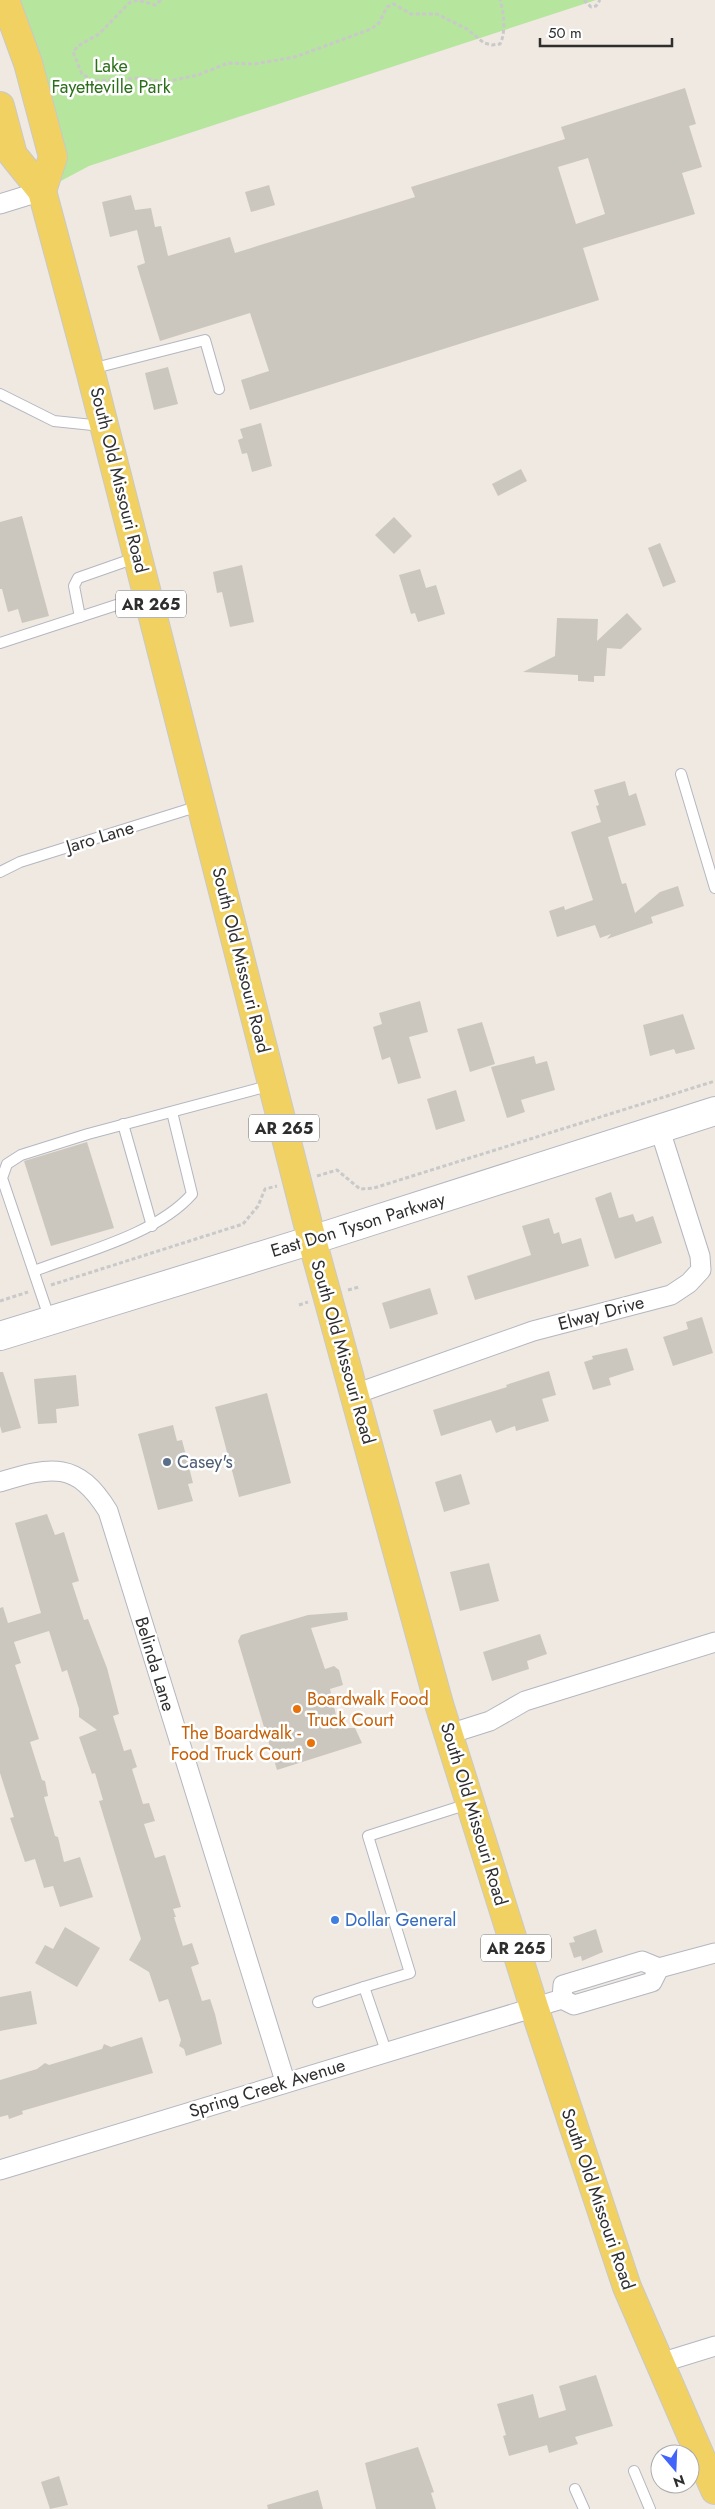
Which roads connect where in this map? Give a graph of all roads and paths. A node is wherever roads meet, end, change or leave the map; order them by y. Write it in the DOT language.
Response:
graph roads {
  1 [pos="5,0"];
  2 [pos="161,0"];
  3 [pos="500,0"];
  4 [pos="584,0"];
  5 [pos="600,0"];
  6 [pos="0,106"];
  7 [pos="42,191"];
  8 [pos="0,204"];
  9 [pos="90,370"];
  10 [pos="219,388"];
  11 [pos="0,394"];
  12 [pos="105,427"];
  13 [pos="138,557"];
  14 [pos="148,594"];
  15 [pos="80,617"];
  16 [pos="0,643"];
  17 [pos="681,774"];
  18 [pos="202,805"];
  19 [pos="0,872"];
  20 [pos="715,888"];
  21 [pos="715,1081"];
  22 [pos="273,1085"];
  23 [pos="715,1111"];
  24 [pos="172,1112"];
  25 [pos="123,1124"];
  26 [pos="660,1130"];
  27 [pos="329,1173"];
  28 [pos="270,1188"];
  29 [pos="152,1226"];
  30 [pos="312,1240"];
  31 [pos="34,1271"];
  32 [pos="62,1281"];
  33 [pos="15,1297"];
  34 [pos="0,1301"];
  35 [pos="50,1320"];
  36 [pos="0,1336"];
  37 [pos="355,1394"];
  38 [pos="0,1482"];
  39 [pos="715,1642"];
  40 [pos="448,1734"];
  41 [pos="470,1803"];
  42 [pos="715,1952"];
  43 [pos="364,1987"];
  44 [pos="318,2002"];
  45 [pos="534,2007"];
  46 [pos="386,2051"];
  47 [pos="285,2082"];
  48 [pos="0,2170"];
  49 [pos="715,2346"];
  50 [pos="660,2363"];
  51 [pos="634,2471"];
  52 [pos="575,2489"];
  53 [pos="715,2490"];
  54 [pos="584,2509"];
  55 [pos="650,2509"];
  1 -- 7 [label="main road"];
  2 -- 3 [label="path"];
  4 -- 5 [label="path"];
  6 -- 7 [label="main road, AR 265"];
  7 -- 8 [label="street"];
  7 -- 9 [label="main road, South Old Missouri Road / AR 265"];
  9 -- 10 [label="lane"];
  9 -- 12 [label="main road, South Old Missouri Road / AR 265"];
  11 -- 12 [label="lane"];
  12 -- 13 [label="main road, South Old Missouri Road / AR 265"];
  13 -- 14 [label="main road, South Old Missouri Road / AR 265"];
  13 -- 15 [label="lane"];
  14 -- 15 [label="lane"];
  14 -- 18 [label="main road, South Old Missouri Road / AR 265"];
  15 -- 16 [label="lane"];
  17 -- 20 [label="lane"];
  18 -- 19 [label="lane, Jaro Lane"];
  18 -- 22 [label="main road, South Old Missouri Road / AR 265"];
  21 -- 27 [label="path"];
  22 -- 24 [label="lane"];
  22 -- 30 [label="main road, South Old Missouri Road / AR 265"];
  23 -- 26 [label="main road, East Don Tyson Parkway"];
  24 -- 25 [label="lane"];
  24 -- 29 [label="lane"];
  25 -- 29 [label="lane"];
  25 -- 31 [label="lane"];
  26 -- 30 [label="main road, East Don Tyson Parkway"];
  26 -- 37 [label="street, Elway Drive"];
  28 -- 32 [label="path"];
  29 -- 31 [label="lane"];
  30 -- 35 [label="main road, East Don Tyson Parkway"];
  30 -- 37 [label="main road, South Old Missouri Road / AR 265"];
  31 -- 35 [label="lane"];
  33 -- 34 [label="path"];
  35 -- 36 [label="main road, East Don Tyson Parkway"];
  37 -- 40 [label="main road, South Old Missouri Road / AR 265"];
  38 -- 47 [label="street, Belinda Lane"];
  39 -- 40 [label="street"];
  40 -- 41 [label="main road, South Old Missouri Road / AR 265"];
  41 -- 43 [label="lane"];
  41 -- 45 [label="main road, South Old Missouri Road / AR 265"];
  42 -- 45 [label="street, Spring Creek Avenue"];
  43 -- 44 [label="lane"];
  43 -- 46 [label="lane"];
  45 -- 46 [label="street, Spring Creek Avenue"];
  45 -- 50 [label="main road, South Old Missouri Road / AR 265"];
  46 -- 47 [label="street, Spring Creek Avenue"];
  47 -- 48 [label="street, Spring Creek Avenue"];
  49 -- 50 [label="street"];
  50 -- 53 [label="main road, South Old Missouri Road / AR 265"];
  51 -- 55 [label="lane"];
  52 -- 54 [label="lane"];
}
